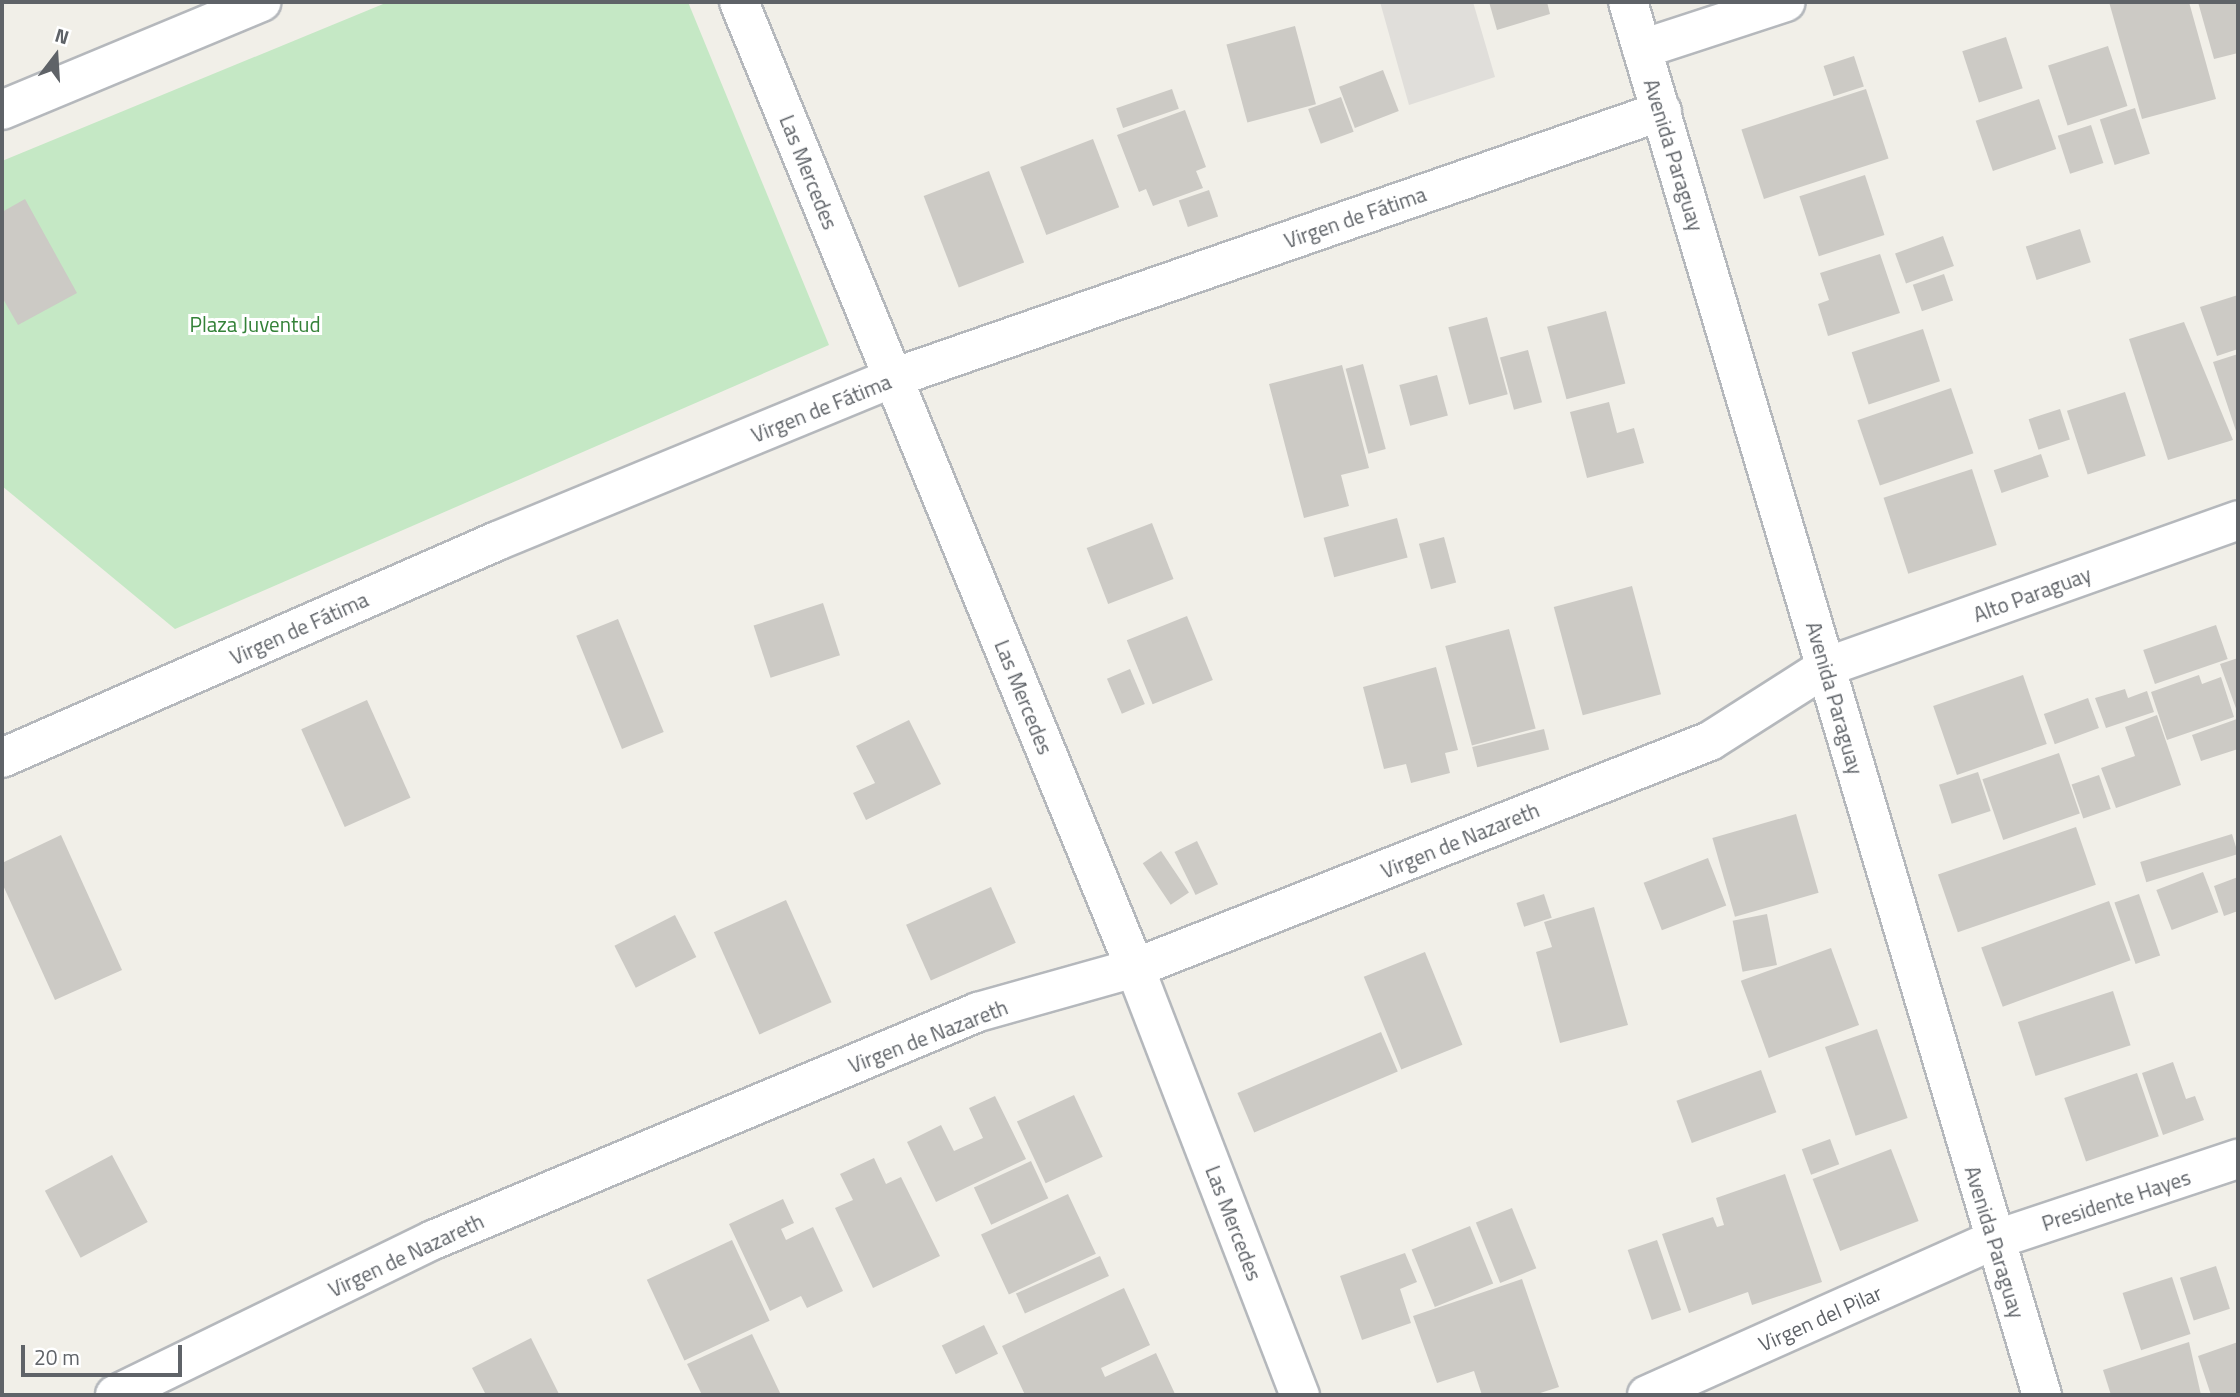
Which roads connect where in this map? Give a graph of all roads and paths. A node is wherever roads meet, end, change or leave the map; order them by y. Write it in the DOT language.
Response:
graph roads {
  1 [pos="261,2"];
  2 [pos="739,2"];
  3 [pos="1628,2"];
  4 [pos="1786,2"];
  5 [pos="1642,49"];
  6 [pos="2,110"];
  7 [pos="1662,111"];
  8 [pos="893,378"];
  9 [pos="2238,520"];
  10 [pos="1826,667"];
  11 [pos="2,758"];
  12 [pos="1135,968"];
  13 [pos="2238,1159"];
  14 [pos="1994,1240"];
  15 [pos="115,1395"];
  16 [pos="1300,1395"];
  17 [pos="1647,1395"];
  18 [pos="2042,1395"];
  1 -- 6 [label="street"];
  2 -- 8 [label="street, Las Mercedes"];
  3 -- 5 [label="street, Avenida Paraguay"];
  4 -- 5 [label="street"];
  5 -- 7 [label="street, Avenida Paraguay"];
  7 -- 8 [label="street, Virgen de Fátima"];
  7 -- 10 [label="street, Avenida Paraguay"];
  8 -- 11 [label="street, Virgen de Fátima"];
  8 -- 12 [label="street, Las Mercedes"];
  9 -- 10 [label="street, Alto Paraguay"];
  10 -- 12 [label="street, Virgen de Nazareth"];
  10 -- 14 [label="street, Avenida Paraguay"];
  12 -- 15 [label="street, Virgen de Nazareth"];
  12 -- 16 [label="street, Las Mercedes"];
  13 -- 14 [label="street, Presidente Hayes"];
  14 -- 17 [label="street, Virgen del Pilar"];
  14 -- 18 [label="street, Avenida Paraguay"];
}
